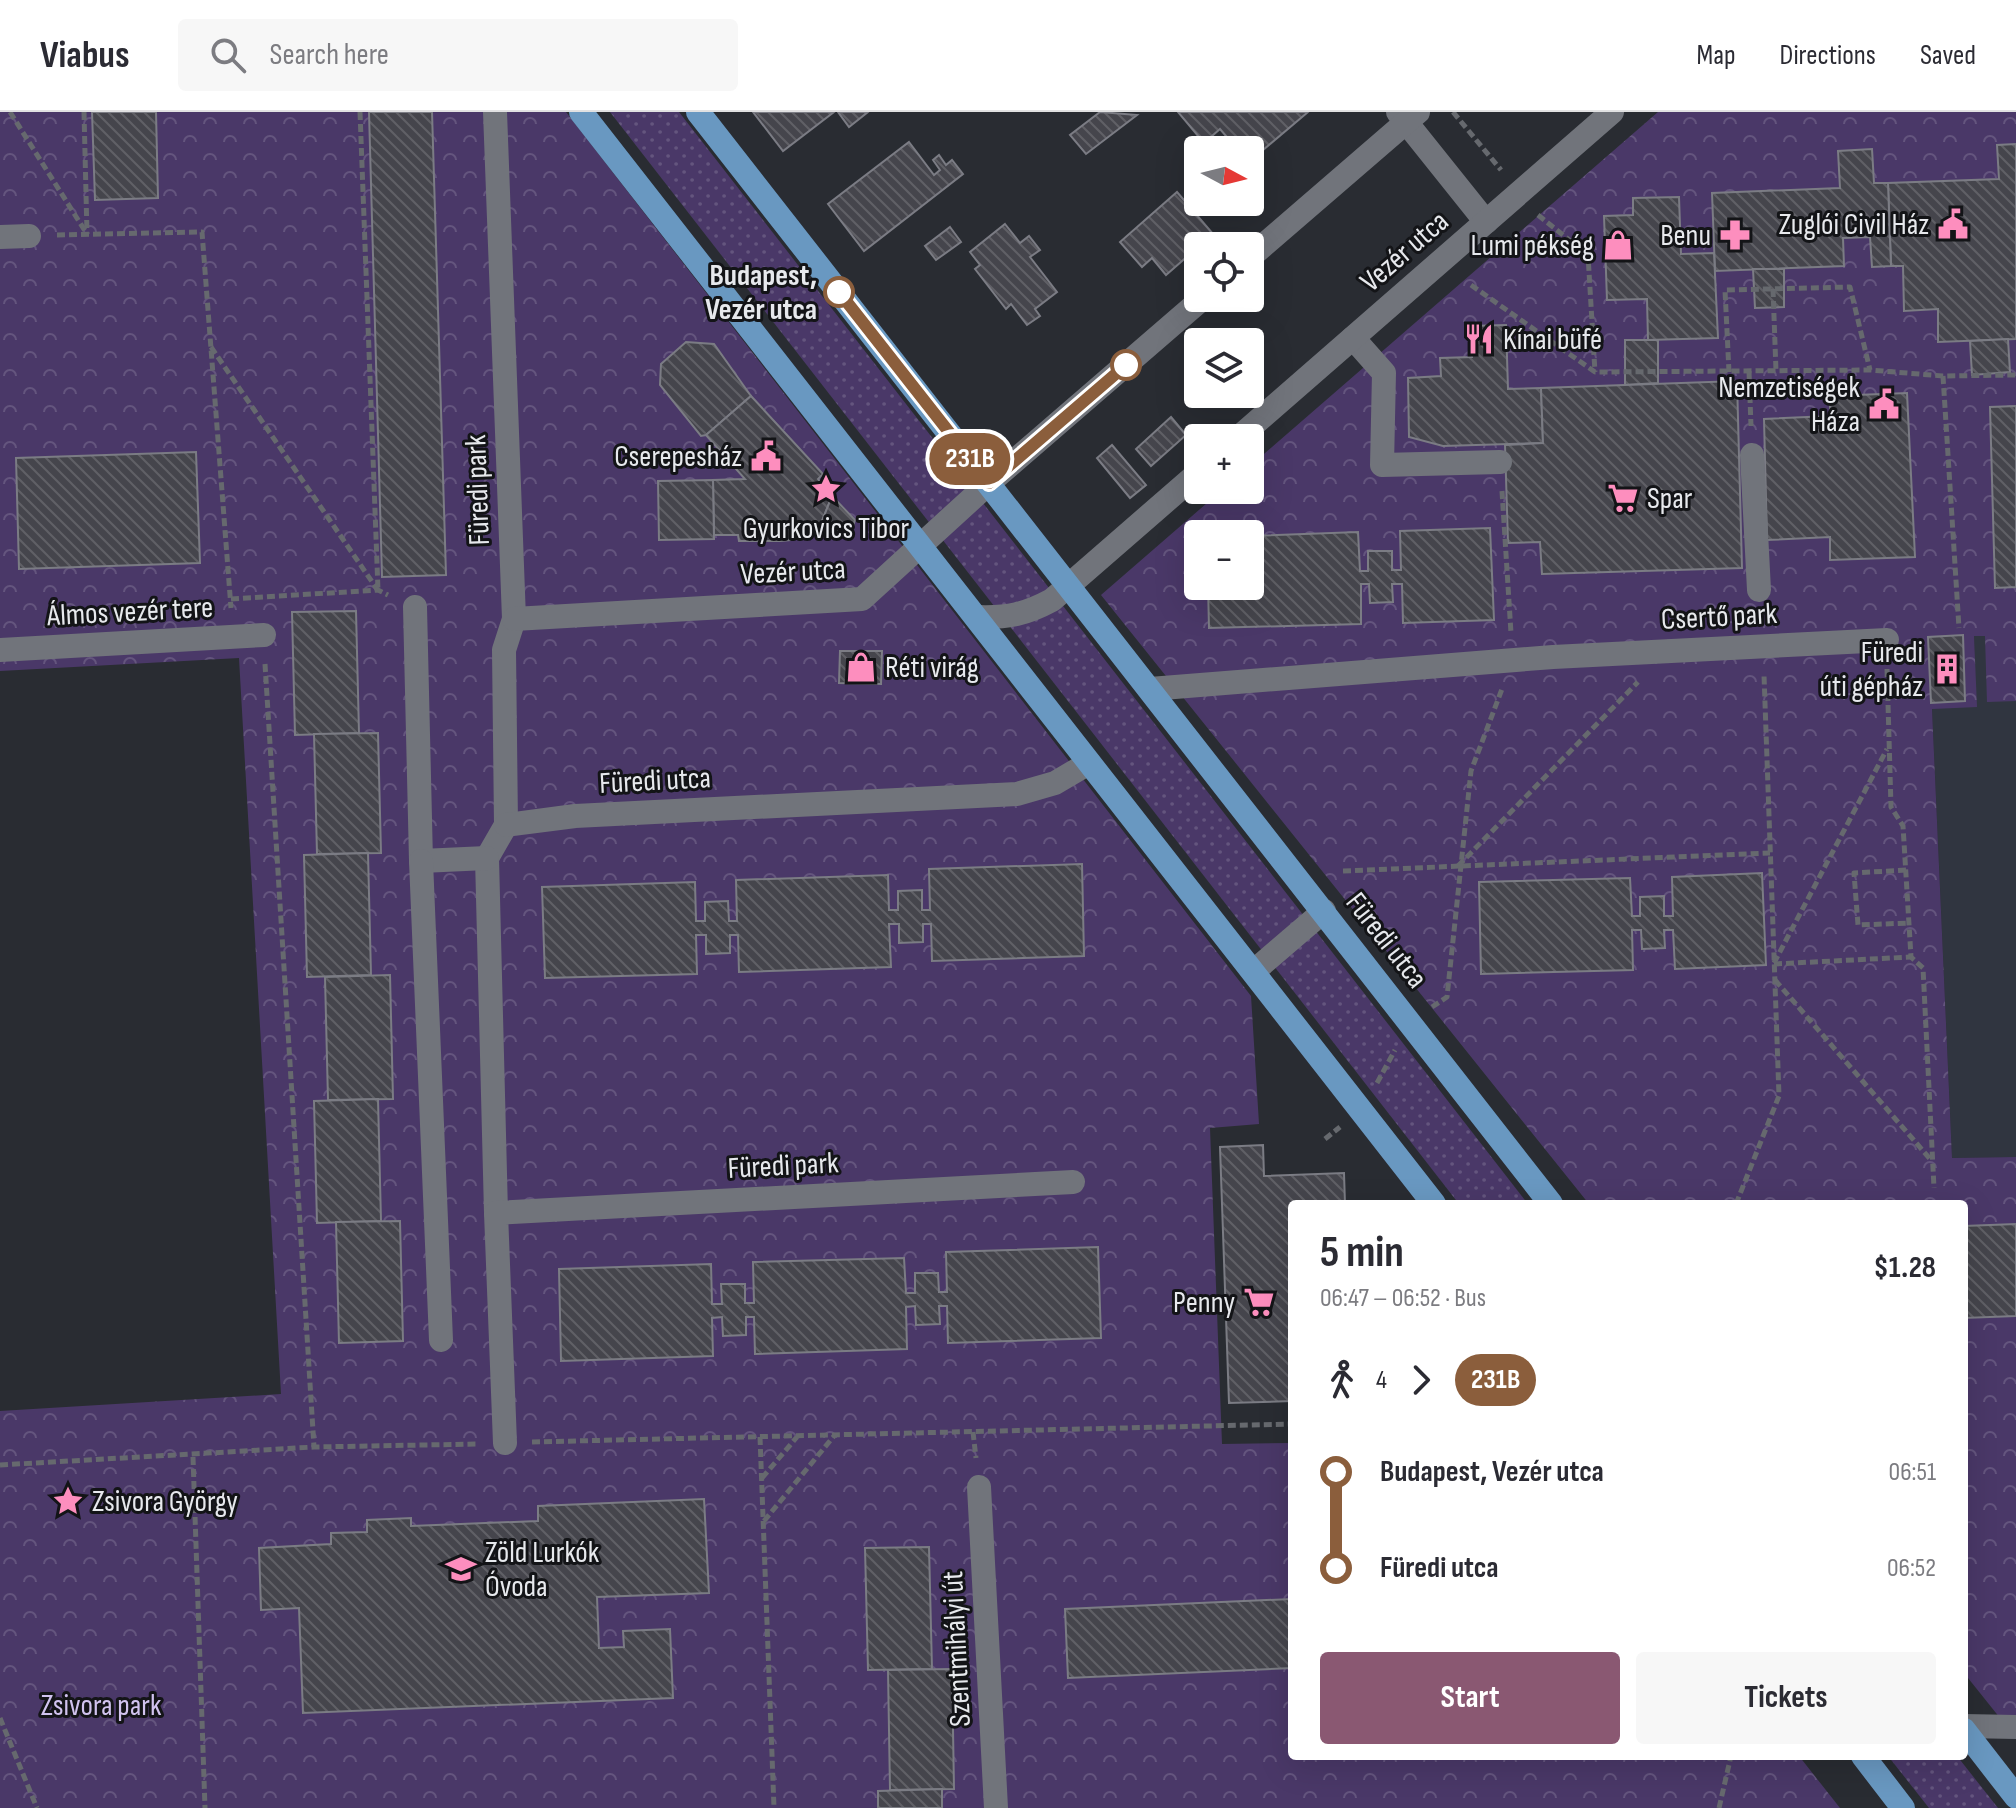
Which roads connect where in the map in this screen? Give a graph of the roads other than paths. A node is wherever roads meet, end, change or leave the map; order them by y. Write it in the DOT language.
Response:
graph roads {
  1 [pos="495,112"];
  2 [pos="581,112"];
  3 [pos="698,112"];
  4 [pos="1612,112"];
  5 [pos="1407,115"];
  6 [pos="1486,222"];
  7 [pos="29,236"];
  8 [pos="0,237"];
  9 [pos="1264,244"];
  10 [pos="1187,312"];
  11 [pos="1353,338"];
  12 [pos="1254,424"];
  13 [pos="1752,455"];
  14 [pos="1500,462"];
  15 [pos="989,483"];
  16 [pos="1184,485"];
  17 [pos="920,547"];
  18 [pos="1068,585"];
  19 [pos="1759,590"];
  20 [pos="415,607"];
  21 [pos="978,617"];
  22 [pos="514,619"];
  23 [pos="264,635"];
  24 [pos="1887,640"];
  25 [pos="0,650"];
  26 [pos="1150,689"];
  27 [pos="1089,763"];
  28 [pos="506,825"];
  29 [pos="487,858"];
  30 [pos="421,861"];
  31 [pos="1324,911"];
  32 [pos="1254,971"];
  33 [pos="1073,1182"];
  34 [pos="1431,1200"];
  35 [pos="1548,1200"];
  36 [pos="496,1213"];
  37 [pos="441,1340"];
  38 [pos="505,1443"];
  39 [pos="979,1487"];
  40 [pos="2016,1727"];
  41 [pos="1968,1728"];
  42 [pos="1968,1733"];
  43 [pos="1866,1760"];
  44 [pos="2016,1797"];
  45 [pos="996,1808"];
  46 [pos="1903,1808"];
  1 -- 22 [label="street, Füredi park"];
  2 -- 17 [label="main road"];
  3 -- 15 [label="main road, Füredi utca"];
  4 -- 6 [label="street, Vezér utca"];
  5 -- 6 [label="street"];
  5 -- 9 [label="street"];
  6 -- 11 [label="street, Vezér utca"];
  7 -- 8 [label="street"];
  10 -- 15 [label="street, Vezér utca"];
  11 -- 12 [label="street, Vezér utca"];
  11 -- 14 [label="street"];
  13 -- 19 [label="street"];
  15 -- 17 [label="street, Vezér utca"];
  15 -- 18 [label="main road, Füredi utca"];
  16 -- 18 [label="street"];
  17 -- 21 [label="main road"];
  17 -- 22 [label="street, Vezér utca"];
  18 -- 21 [label="street"];
  18 -- 26 [label="main road, Füredi utca"];
  20 -- 30 [label="street"];
  21 -- 27 [label="main road"];
  22 -- 28 [label="street, Füredi park"];
  23 -- 25 [label="street, Álmos vezér tere"];
  24 -- 26 [label="street, Csertő park"];
  26 -- 31 [label="main road, Füredi utca"];
  27 -- 28 [label="street, Füredi utca"];
  27 -- 32 [label="main road"];
  28 -- 29 [label="street"];
  29 -- 30 [label="street"];
  29 -- 36 [label="street"];
  30 -- 37 [label="street"];
  31 -- 32 [label="street"];
  31 -- 35 [label="main road, Füredi utca"];
  32 -- 34 [label="main road"];
  33 -- 36 [label="street, Füredi park"];
  36 -- 38 [label="street"];
  39 -- 45 [label="street, Szentmihályi út"];
  40 -- 41 [label="street"];
  42 -- 44 [label="main road"];
  43 -- 46 [label="main road"];
}
